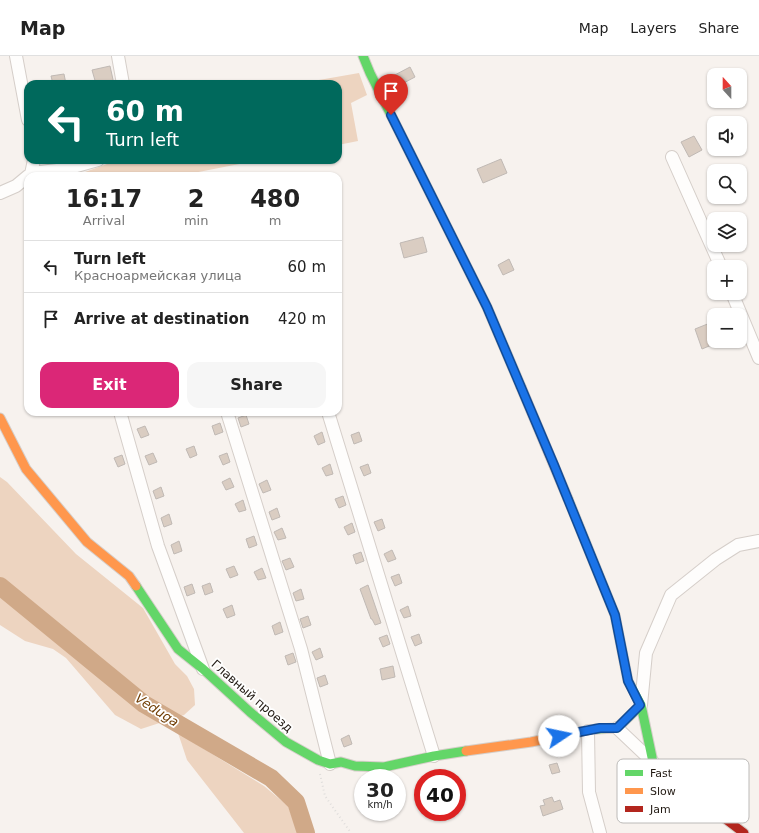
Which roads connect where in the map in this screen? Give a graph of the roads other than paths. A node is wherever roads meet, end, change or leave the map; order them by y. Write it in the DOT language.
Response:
graph roads {
  1 [pos="16,56"];
  2 [pos="118,56"];
  3 [pos="363,56"];
  4 [pos="122,80"];
  5 [pos="24,99"];
  6 [pos="672,157"];
  7 [pos="84,164"];
  8 [pos="50,172"];
  9 [pos="24,180"];
  10 [pos="0,192"];
  11 [pos="718,260"];
  12 [pos="735,300"];
  13 [pos="759,358"];
  14 [pos="121,416"];
  15 [pos="228,416"];
  16 [pos="329,416"];
  17 [pos="0,418"];
  18 [pos="759,541"];
  19 [pos="203,669"];
  20 [pos="640,705"];
  21 [pos="617,728"];
  22 [pos="588,731"];
  23 [pos="434,756"];
  24 [pos="650,759"];
  25 [pos="652,759"];
  26 [pos="330,764"];
  27 [pos="731,823"];
  28 [pos="600,833"];
  29 [pos="744,833"];
  1 -- 5 [label="street"];
  2 -- 4 [label="street"];
  3 -- 20 [label="street"];
  6 -- 11 [label="street"];
  7 -- 8 [label="street"];
  9 -- 10 [label="street"];
  12 -- 13 [label="street"];
  14 -- 19 [label="street"];
  15 -- 26 [label="street"];
  16 -- 23 [label="street"];
  17 -- 19 [label="street, Главный проезд"];
  18 -- 20 [label="street"];
  19 -- 26 [label="street, Главный проезд"];
  20 -- 21 [label="street"];
  20 -- 25 [label="street"];
  21 -- 22 [label="street, Главный проезд"];
  21 -- 24 [label="street"];
  22 -- 23 [label="street, Главный проезд"];
  22 -- 28 [label="street"];
  23 -- 26 [label="street, Главный проезд"];
  27 -- 29 [label="street"];
}
